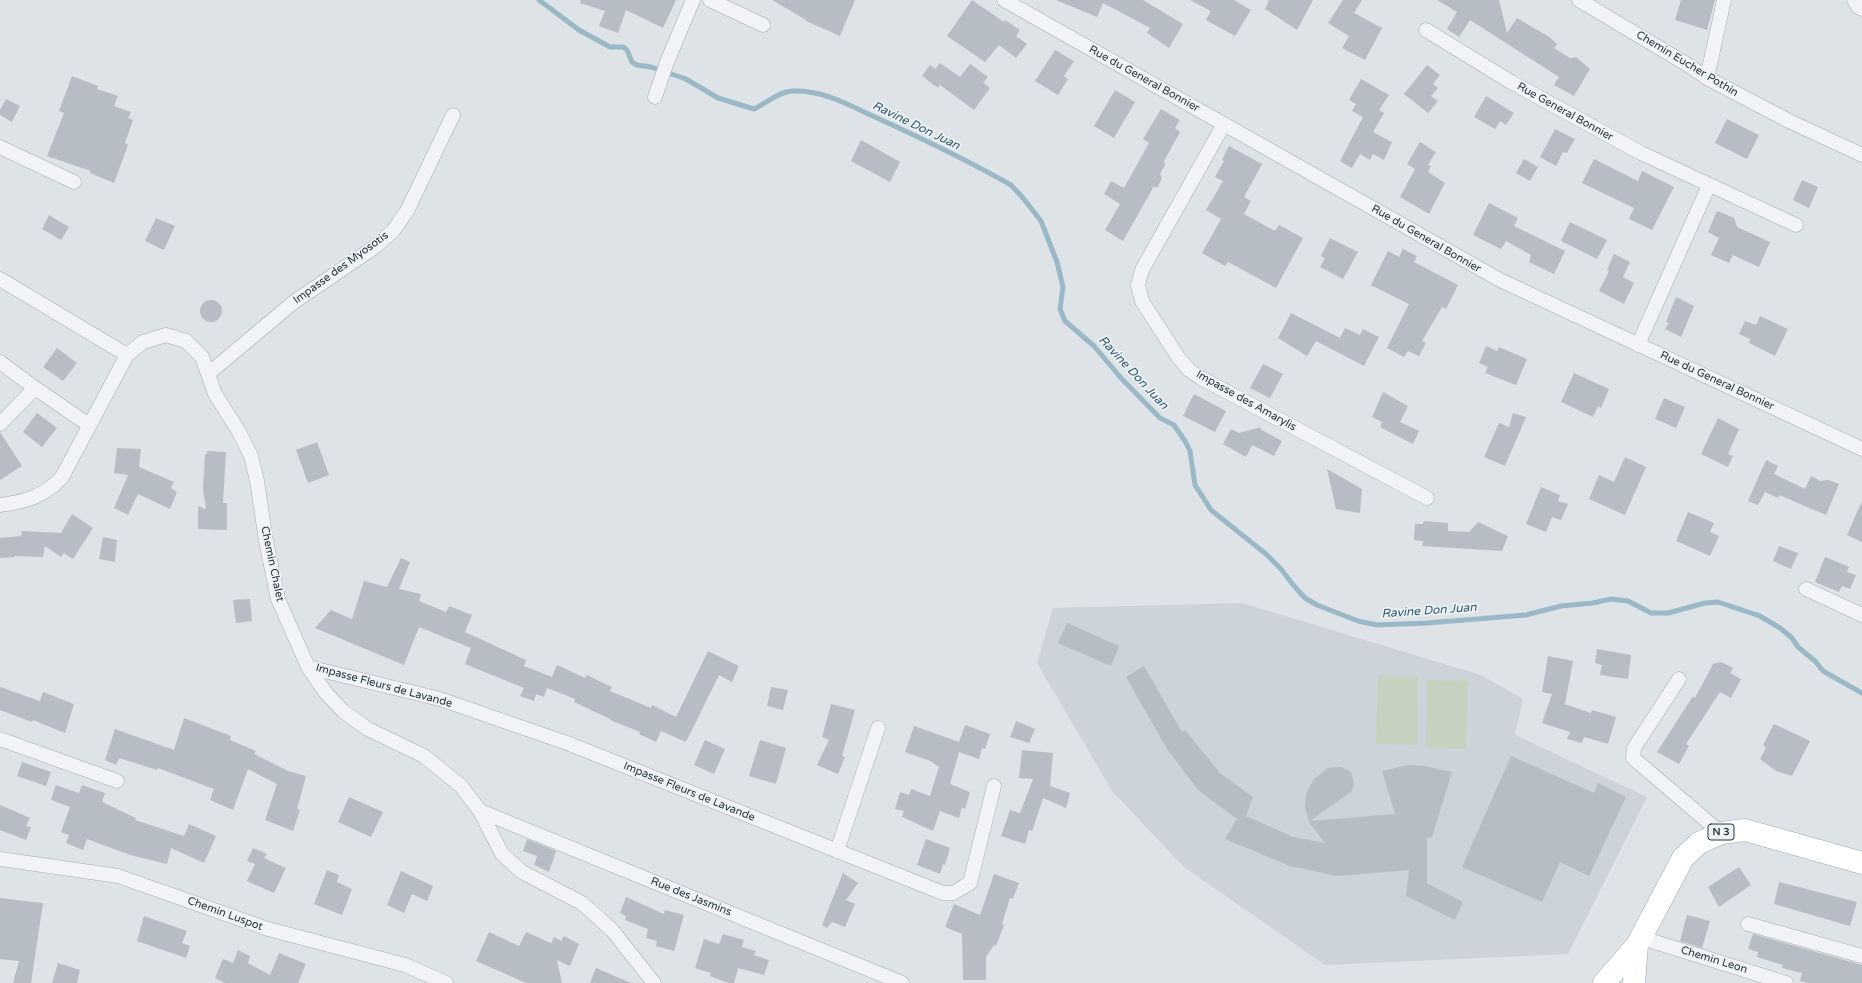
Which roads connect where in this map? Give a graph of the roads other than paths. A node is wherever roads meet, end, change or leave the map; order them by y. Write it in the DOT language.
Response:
graph roads {
  1 [pos="693,0"];
  2 [pos="710,0"];
  3 [pos="1004,0"];
  4 [pos="1579,0"];
  5 [pos="1724,0"];
  6 [pos="1854,0"];
  7 [pos="1862,9"];
  8 [pos="763,25"];
  9 [pos="1426,30"];
  10 [pos="1707,78"];
  11 [pos="655,97"];
  12 [pos="453,115"];
  13 [pos="1224,124"];
  14 [pos="0,146"];
  15 [pos="1862,155"];
  16 [pos="74,182"];
  17 [pos="1708,185"];
  18 [pos="1796,225"];
  19 [pos="0,279"];
  20 [pos="1638,345"];
  21 [pos="127,355"];
  22 [pos="0,362"];
  23 [pos="208,374"];
  24 [pos="35,388"];
  25 [pos="0,424"];
  26 [pos="89,426"];
  27 [pos="1862,449"];
  28 [pos="1427,498"];
  29 [pos="0,505"];
  30 [pos="1806,588"];
  31 [pos="1862,615"];
  32 [pos="308,666"];
  33 [pos="1679,679"];
  34 [pos="878,728"];
  35 [pos="0,739"];
  36 [pos="117,781"];
  37 [pos="994,786"];
  38 [pos="480,811"];
  39 [pos="1721,832"];
  40 [pos="836,851"];
  41 [pos="0,859"];
  42 [pos="1862,863"];
  43 [pos="1748,924"];
  44 [pos="1640,942"];
  45 [pos="1862,956"];
  46 [pos="446,983"];
  47 [pos="654,983"];
  48 [pos="902,983"];
  49 [pos="1604,983"];
  50 [pos="1634,983"];
  51 [pos="1786,983"];
  1 -- 11 [label="street"];
  2 -- 8 [label="street"];
  3 -- 13 [label="street, Rue du General Bonnier"];
  4 -- 10 [label="street, Chemin Eucher Pothin"];
  5 -- 10 [label="street"];
  6 -- 7 [label="street"];
  9 -- 17 [label="street, Rue General Bonnier"];
  10 -- 15 [label="street, Chemin Eucher Pothin"];
  12 -- 23 [label="street, Impasse des Myosotis"];
  13 -- 20 [label="street, Rue du General Bonnier"];
  13 -- 28 [label="street, Impasse des Amarylis"];
  14 -- 16 [label="street"];
  17 -- 18 [label="street, Rue General Bonnier"];
  17 -- 20 [label="street"];
  19 -- 21 [label="street"];
  20 -- 27 [label="street, Rue du General Bonnier"];
  21 -- 23 [label="street, Chemin Chalet"];
  21 -- 26 [label="street, Chemin Chalet"];
  22 -- 24 [label="street"];
  23 -- 32 [label="street, Chemin Chalet"];
  24 -- 25 [label="street"];
  24 -- 26 [label="street"];
  26 -- 29 [label="street, Chemin Chalet"];
  30 -- 31 [label="street"];
  32 -- 38 [label="street, Chemin Chalet"];
  32 -- 40 [label="street, Impasse Fleurs de Lavande"];
  33 -- 39 [label="street"];
  34 -- 40 [label="street"];
  35 -- 36 [label="street"];
  37 -- 40 [label="street, Impasse Fleurs de Lavande"];
  38 -- 47 [label="street, Chemin Chalet"];
  38 -- 48 [label="street, Rue des Jasmins"];
  39 -- 42 [label="main road, N 3"];
  39 -- 44 [label="main road, N 3"];
  41 -- 46 [label="street, Chemin Luspot"];
  43 -- 45 [label="street"];
  44 -- 49 [label="main road, N 3"];
  44 -- 50 [label="main road, N 3"];
  44 -- 51 [label="street, Chemin Leon"];
}
